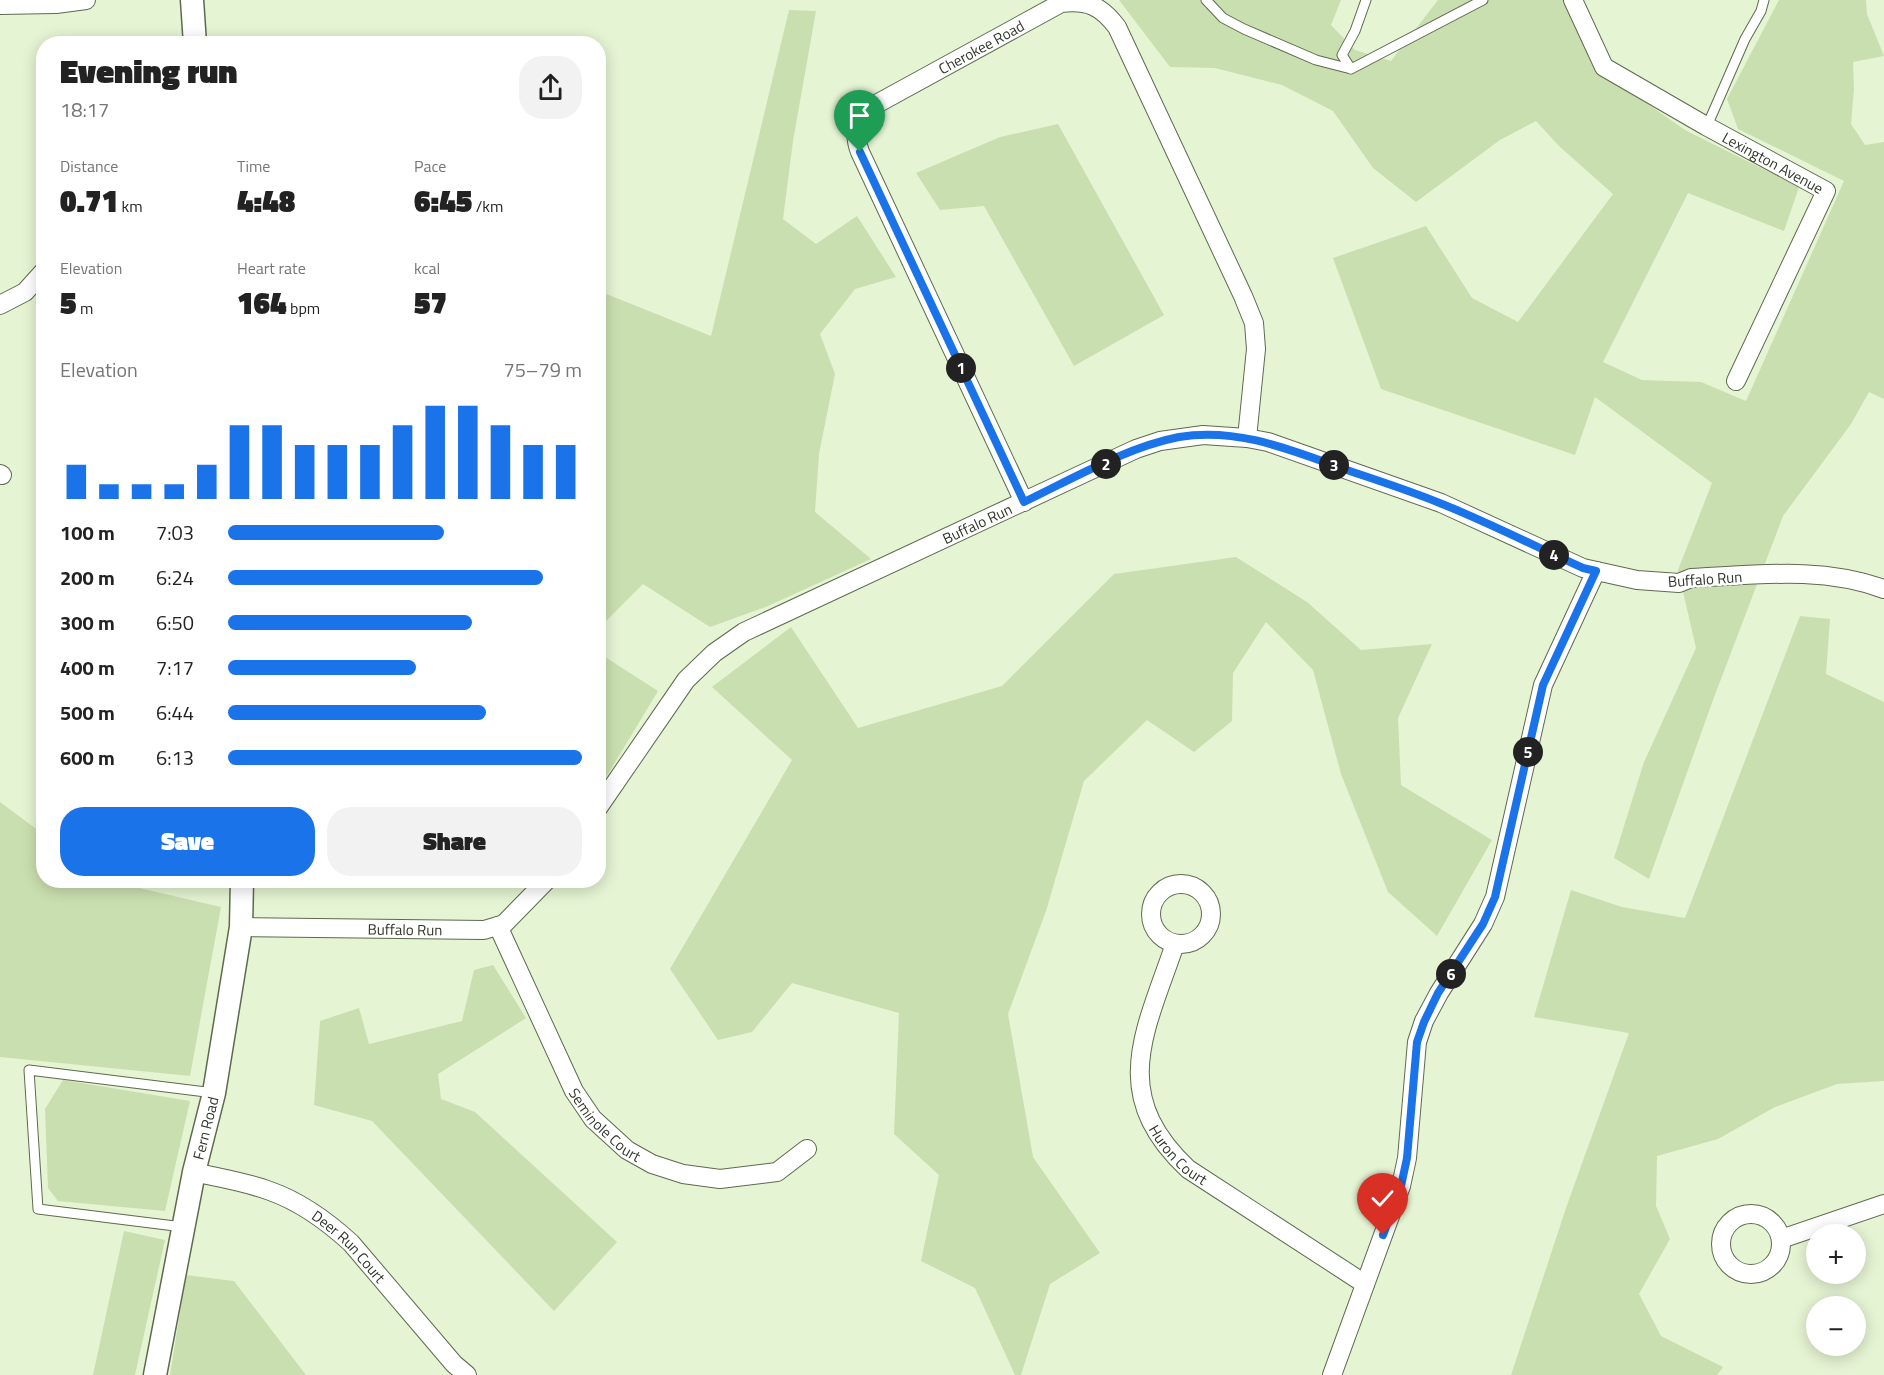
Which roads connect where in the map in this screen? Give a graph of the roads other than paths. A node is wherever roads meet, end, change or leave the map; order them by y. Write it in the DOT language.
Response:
graph roads {
  1 [pos="86,0"];
  2 [pos="192,0"];
  3 [pos="1206,0"];
  4 [pos="1366,0"];
  5 [pos="1483,0"];
  6 [pos="1573,0"];
  7 [pos="1764,0"];
  8 [pos="56,2"];
  9 [pos="0,5"];
  10 [pos="194,36"];
  11 [pos="1351,69"];
  12 [pos="1707,126"];
  13 [pos="36,280"];
  14 [pos="0,305"];
  15 [pos="1736,381"];
  16 [pos="1247,438"];
  17 [pos="1024,502"];
  18 [pos="1596,571"];
  19 [pos="1884,589"];
  20 [pos="606,796"];
  21 [pos="242,888"];
  22 [pos="539,888"];
  23 [pos="498,926"];
  24 [pos="242,927"];
  25 [pos="1175,944"];
  26 [pos="214,1093"];
  27 [pos="807,1149"];
  28 [pos="194,1172"];
  29 [pos="1884,1204"];
  30 [pos="183,1227"];
  31 [pos="1781,1239"];
  32 [pos="1365,1284"];
  33 [pos="155,1375"];
  34 [pos="467,1375"];
  35 [pos="1332,1375"];
  1 -- 8 [label="street"];
  2 -- 10 [label="street"];
  3 -- 11 [label="lane"];
  4 -- 11 [label="lane"];
  5 -- 11 [label="lane"];
  6 -- 12 [label="street, Lexington Avenue"];
  7 -- 12 [label="lane"];
  8 -- 9 [label="street"];
  12 -- 15 [label="street, Lexington Avenue"];
  13 -- 14 [label="street"];
  16 -- 17 [label="street, Buffalo Run"];
  16 -- 17 [label="street, Cherokee Road"];
  16 -- 18 [label="street, Buffalo Run"];
  17 -- 20 [label="street, Buffalo Run"];
  18 -- 19 [label="street, Buffalo Run"];
  18 -- 32 [label="street"];
  21 -- 24 [label="street, Fern Road"];
  22 -- 23 [label="street"];
  23 -- 24 [label="street, Buffalo Run"];
  23 -- 27 [label="street, Seminole Court"];
  24 -- 26 [label="street, Fern Road"];
  25 -- 32 [label="street, Huron Court"];
  26 -- 28 [label="street, Fern Road"];
  26 -- 30 [label="lane"];
  28 -- 30 [label="street, Fern Road"];
  28 -- 34 [label="street, Deer Run Court"];
  29 -- 31 [label="street"];
  30 -- 33 [label="street, Fern Road"];
  32 -- 35 [label="street"];
}
